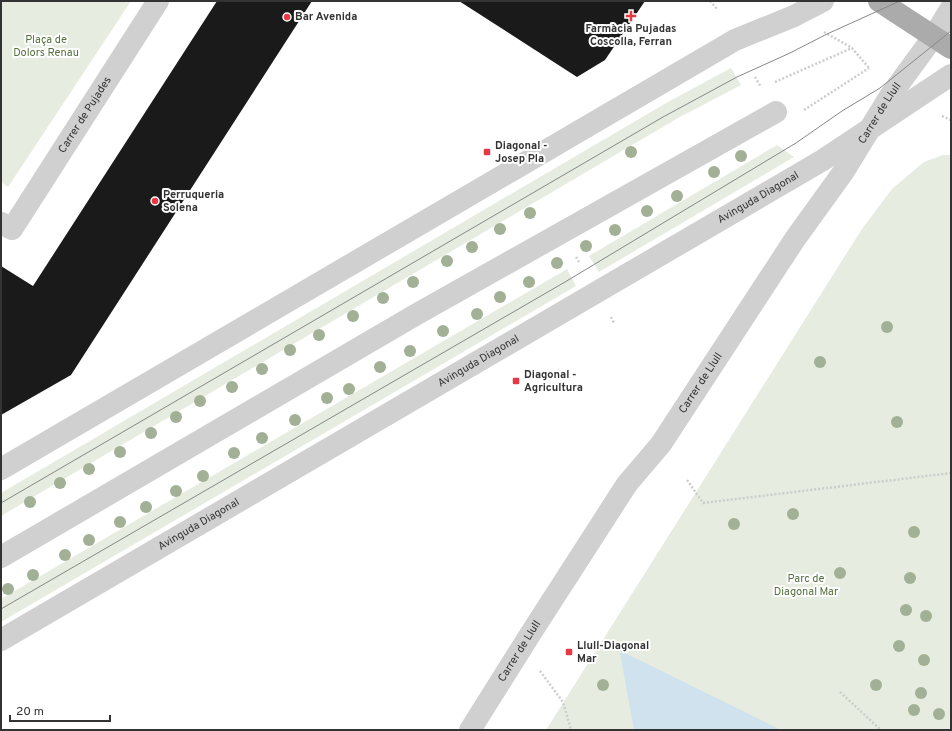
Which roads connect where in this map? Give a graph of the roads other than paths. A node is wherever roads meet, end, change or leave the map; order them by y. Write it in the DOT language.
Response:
graph roads {
  1 [pos="158,1"];
  2 [pos="823,1"];
  3 [pos="880,1"];
  4 [pos="951,8"];
  5 [pos="942,42"];
  6 [pos="951,75"];
  7 [pos="776,112"];
  8 [pos="871,128"];
  9 [pos="6,226"];
  10 [pos="1,469"];
  11 [pos="1,557"];
  12 [pos="1,640"];
  13 [pos="486,720"];
  14 [pos="470,730"];
  1 -- 9 [label="street, Carrer de Pujades"];
  2 -- 10 [label="street"];
  3 -- 5 [label="main road"];
  4 -- 5 [label="street, Carrer de Llull"];
  5 -- 8 [label="street, Carrer de Llull"];
  6 -- 8 [label="street, Avinguda Diagonal"];
  7 -- 11 [label="street"];
  8 -- 12 [label="street, Avinguda Diagonal"];
  8 -- 13 [label="street, Carrer de Llull"];
  13 -- 14 [label="street, Carrer de Llull"];
}
